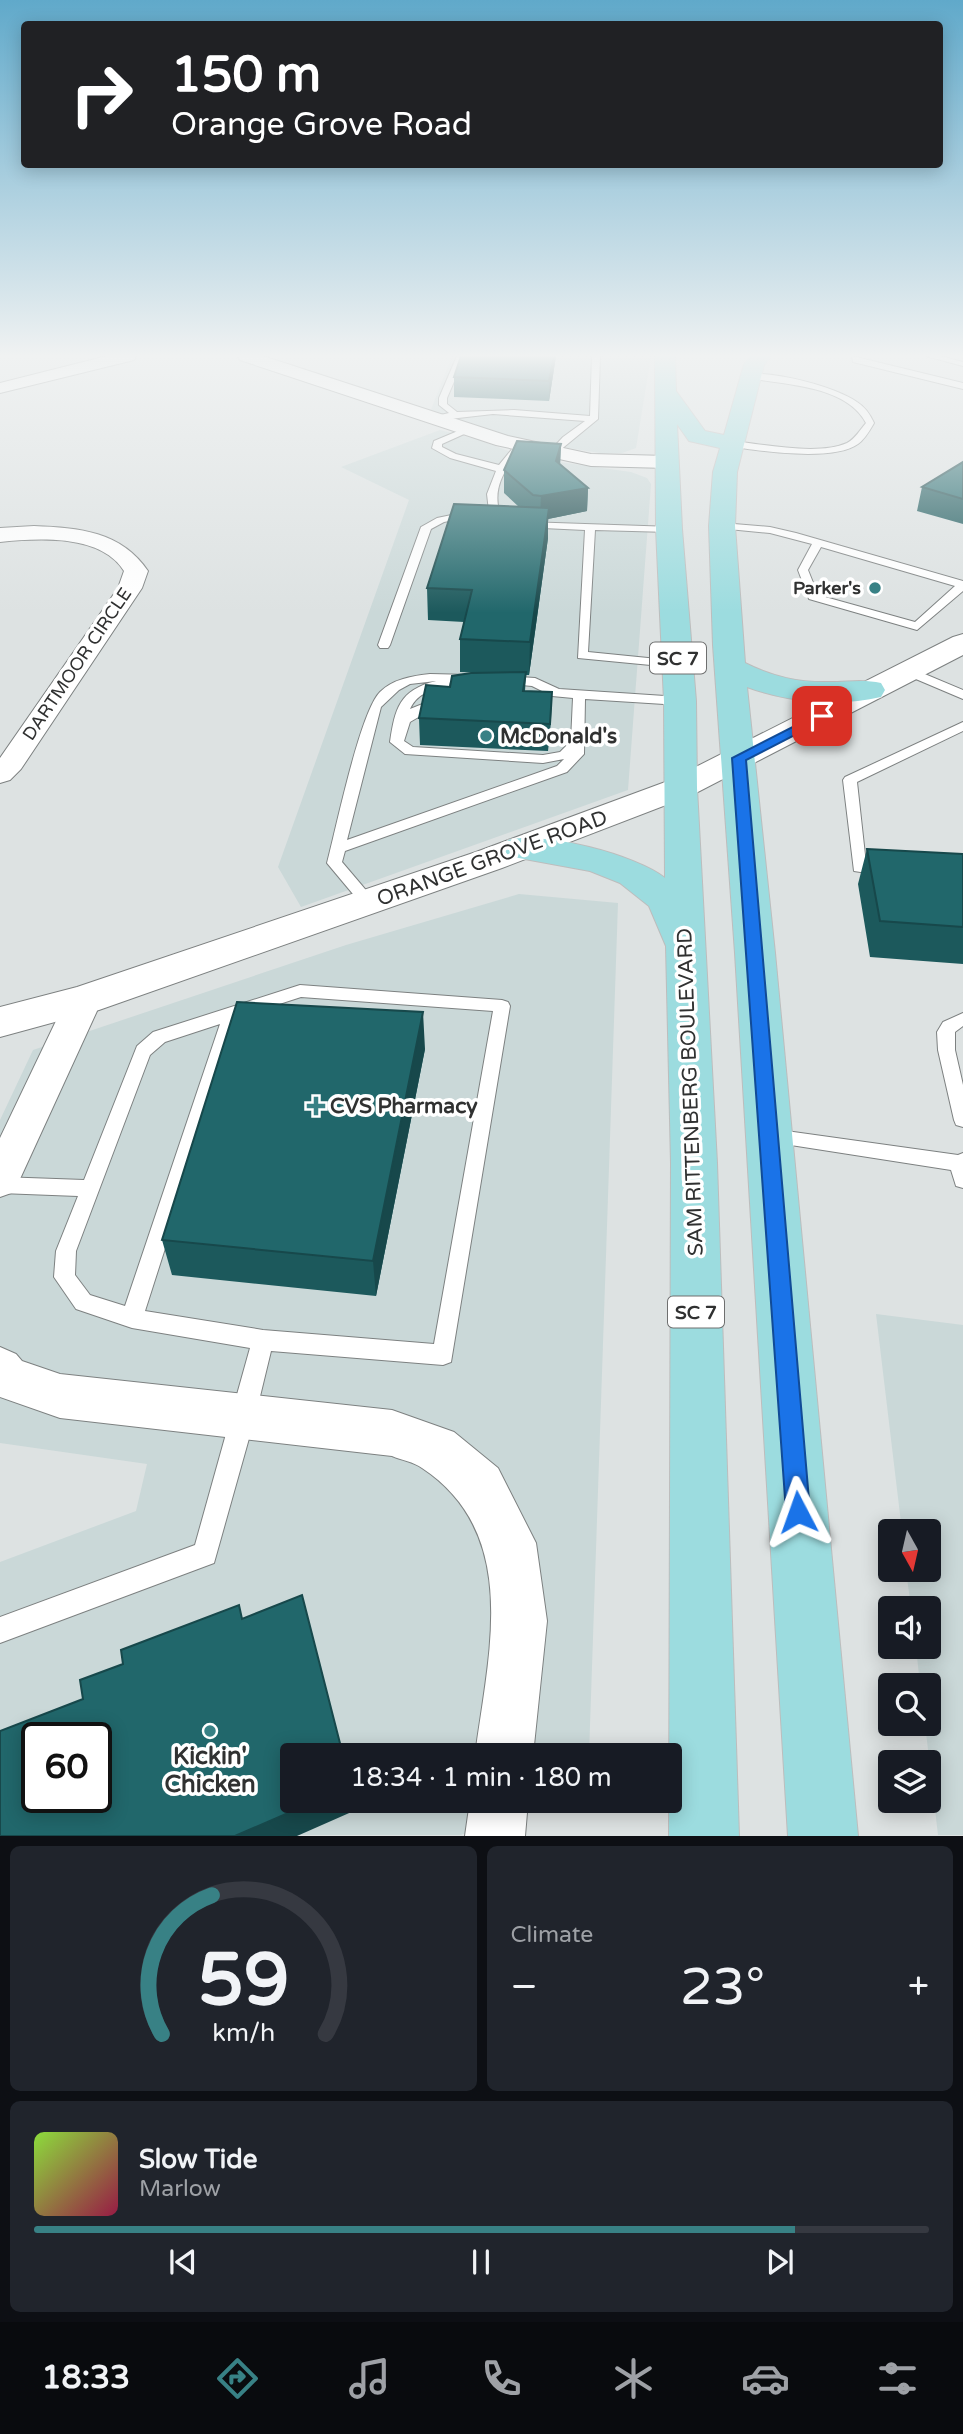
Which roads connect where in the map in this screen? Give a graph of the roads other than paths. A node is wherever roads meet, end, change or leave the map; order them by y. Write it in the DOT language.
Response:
graph roads {
  1 [pos="440,442"];
  2 [pos="508,442"];
  3 [pos="564,442"];
  4 [pos="666,442"];
  5 [pos="722,442"];
  6 [pos="855,442"];
  7 [pos="732,444"];
  8 [pos="520,445"];
  9 [pos="553,453"];
  10 [pos="667,462"];
  11 [pos="501,468"];
  12 [pos="494,511"];
  13 [pos="590,526"];
  14 [pos="722,526"];
  15 [pos="669,529"];
  16 [pos="0,535"];
  17 [pos="818,543"];
  18 [pos="963,643"];
  19 [pos="384,645"];
  20 [pos="678,665"];
  21 [pos="730,668"];
  22 [pos="908,671"];
  23 [pos="542,685"];
  24 [pos="870,690"];
  25 [pos="496,691"];
  26 [pos="556,693"];
  27 [pos="461,694"];
  28 [pos="579,695"];
  29 [pos="963,695"];
  30 [pos="680,701"];
  31 [pos="963,726"];
  32 [pos="397,730"];
  33 [pos="577,743"];
  34 [pos="739,758"];
  35 [pos="0,774"];
  36 [pos="680,788"];
  37 [pos="521,848"];
  38 [pos="338,849"];
  39 [pos="898,871"];
  40 [pos="368,902"];
  41 [pos="686,948"];
  42 [pos="84,1000"];
  43 [pos="232,1013"];
  44 [pos="963,1018"];
  45 [pos="0,1022"];
  46 [pos="956,1061"];
  47 [pos="963,1119"];
  48 [pos="768,1136"];
  49 [pos="962,1168"];
  50 [pos="0,1182"];
  51 [pos="90,1188"];
  52 [pos="132,1318"];
  53 [pos="262,1340"];
  54 [pos="0,1369"];
  55 [pos="244,1417"];
  56 [pos="0,1630"];
  57 [pos="505,1743"];
  58 [pos="498,1813"];
  59 [pos="495,1836"];
  60 [pos="704,1836"];
  61 [pos="823,1836"];
  1 -- 11 [label="lane"];
  2 -- 8 [label="street"];
  3 -- 9 [label="lane"];
  4 -- 10 [label="main road, SAM RITTENBERG BOULEVARD / SC 7"];
  5 -- 7 [label="main road"];
  6 -- 7 [label="lane"];
  7 -- 10 [label="main road"];
  7 -- 14 [label="main road, SC 7"];
  8 -- 9 [label="street"];
  8 -- 11 [label="lane"];
  9 -- 10 [label="street"];
  10 -- 14 [label="main road"];
  10 -- 15 [label="main road, SAM RITTENBERG BOULEVARD / SC 7"];
  11 -- 12 [label="lane"];
  12 -- 13 [label="lane"];
  12 -- 19 [label="lane"];
  13 -- 15 [label="lane"];
  13 -- 20 [label="lane"];
  14 -- 17 [label="lane"];
  14 -- 21 [label="main road, SC 7"];
  15 -- 20 [label="main road, SAM RITTENBERG BOULEVARD / SC 7"];
  16 -- 35 [label="street, DARTMOOR CIRCLE"];
  17 -- 17 [label="lane"];
  18 -- 22 [label="street, ORANGE GROVE ROAD"];
  20 -- 30 [label="main road, SAM RITTENBERG BOULEVARD / SC 7"];
  21 -- 24 [label="main road"];
  21 -- 34 [label="main road, SC 7"];
  22 -- 24 [label="street, ORANGE GROVE ROAD"];
  22 -- 29 [label="lane"];
  23 -- 26 [label="lane"];
  23 -- 32 [label="lane"];
  23 -- 38 [label="lane"];
  24 -- 34 [label="street, ORANGE GROVE ROAD"];
  25 -- 26 [label="lane"];
  26 -- 28 [label="lane"];
  27 -- 32 [label="lane"];
  28 -- 30 [label="lane"];
  28 -- 33 [label="lane"];
  30 -- 36 [label="main road, SAM RITTENBERG BOULEVARD / SC 7"];
  31 -- 39 [label="lane"];
  32 -- 33 [label="lane"];
  33 -- 38 [label="lane"];
  34 -- 36 [label="street, ORANGE GROVE ROAD"];
  34 -- 48 [label="main road, SC 7"];
  36 -- 37 [label="street, ORANGE GROVE ROAD"];
  36 -- 41 [label="main road, SAM RITTENBERG BOULEVARD / SC 7"];
  37 -- 40 [label="street, ORANGE GROVE ROAD"];
  37 -- 41 [label="main road"];
  38 -- 40 [label="lane"];
  40 -- 42 [label="street, ORANGE GROVE ROAD"];
  41 -- 60 [label="main road, SAM RITTENBERG BOULEVARD / SC 7"];
  42 -- 45 [label="street, ORANGE GROVE ROAD"];
  42 -- 50 [label="street"];
  43 -- 51 [label="lane"];
  43 -- 52 [label="lane"];
  43 -- 53 [label="lane"];
  44 -- 46 [label="lane"];
  46 -- 47 [label="lane"];
  48 -- 49 [label="lane"];
  48 -- 61 [label="main road, SC 7"];
  50 -- 51 [label="lane"];
  51 -- 52 [label="lane"];
  52 -- 53 [label="lane"];
  53 -- 55 [label="lane"];
  54 -- 55 [label="street"];
  55 -- 56 [label="lane"];
  55 -- 57 [label="street"];
  58 -- 59 [label="street"];
}
